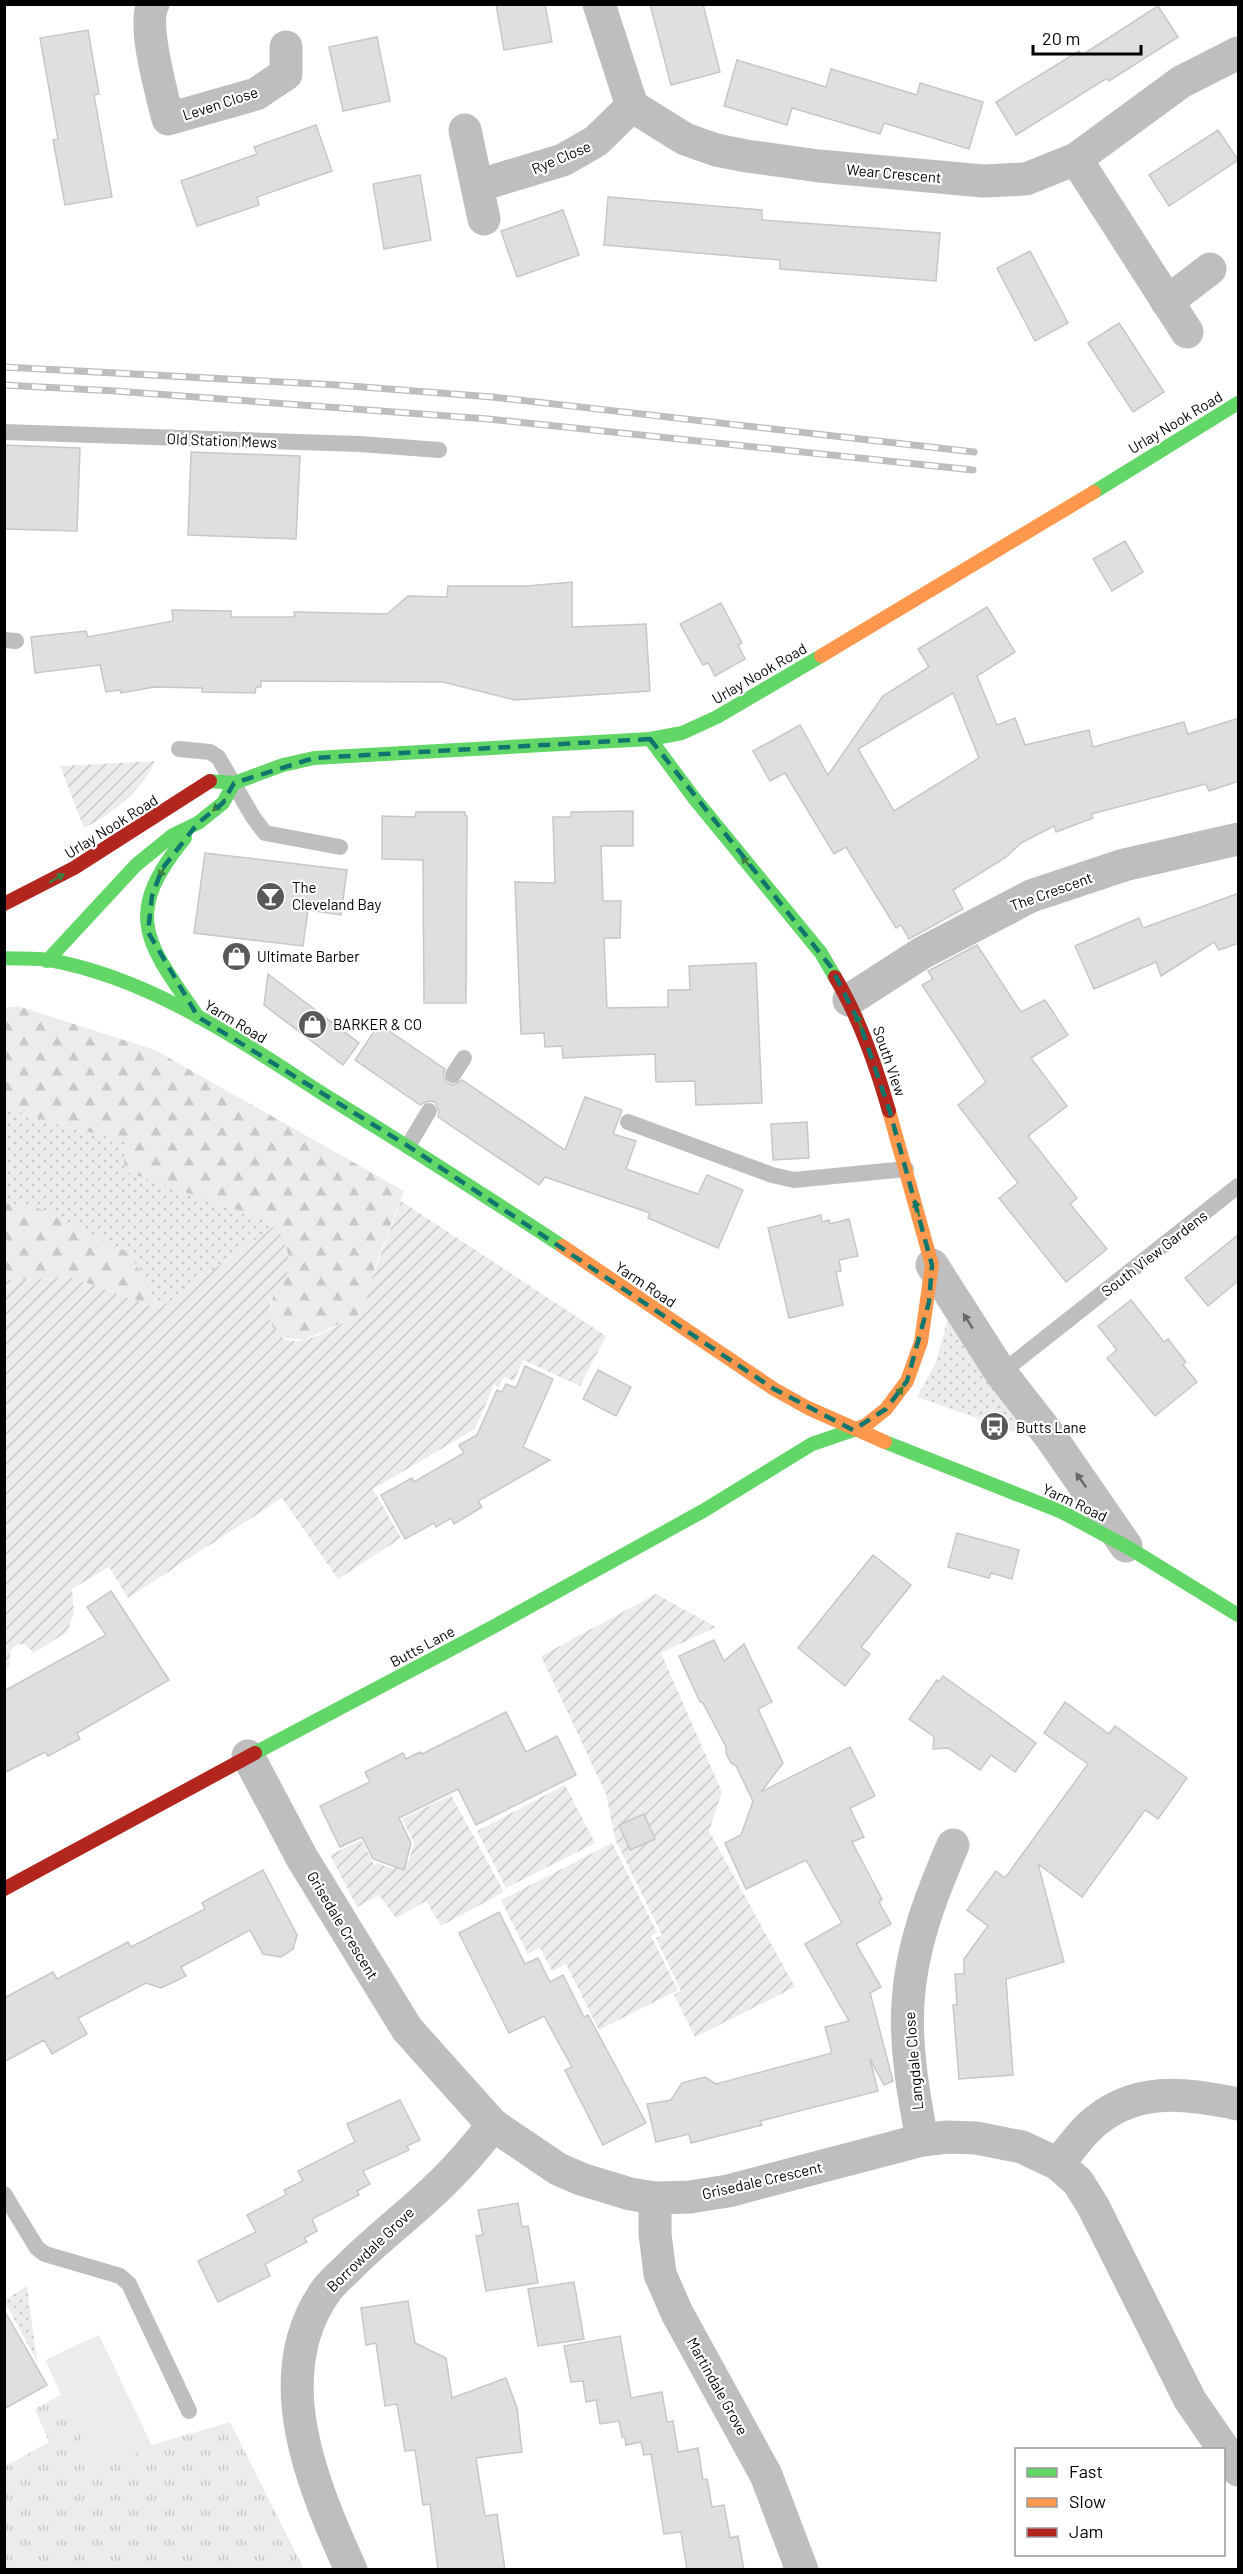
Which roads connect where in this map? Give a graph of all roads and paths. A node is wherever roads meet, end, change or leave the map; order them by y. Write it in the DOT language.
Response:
graph roads {
  1 [pos="153,4"];
  2 [pos="599,4"];
  3 [pos="286,47"];
  4 [pos="1239,53"];
  5 [pos="632,106"];
  6 [pos="465,130"];
  7 [pos="1076,159"];
  8 [pos="477,186"];
  9 [pos="484,219"];
  10 [pos="1210,269"];
  11 [pos="1167,302"];
  12 [pos="1187,332"];
  13 [pos="1239,403"];
  14 [pos="4,432"];
  15 [pos="439,450"];
  16 [pos="650,739"];
  17 [pos="179,749"];
  18 [pos="234,783"];
  19 [pos="198,823"];
  20 [pos="1239,838"];
  21 [pos="340,847"];
  22 [pos="4,904"];
  23 [pos="4,958"];
  24 [pos="47,961"];
  25 [pos="849,1000"];
  26 [pos="198,1017"];
  27 [pos="464,1058"];
  28 [pos="453,1075"];
  29 [pos="429,1111"];
  30 [pos="628,1122"];
  31 [pos="408,1146"];
  32 [pos="906,1169"];
  33 [pos="1239,1186"];
  34 [pos="932,1265"];
  35 [pos="1001,1372"];
  36 [pos="853,1430"];
  37 [pos="1126,1546"];
  38 [pos="1239,1615"];
  39 [pos="248,1755"];
  40 [pos="954,1845"];
  41 [pos="4,1889"];
  42 [pos="1239,2104"];
  43 [pos="493,2125"];
  44 [pos="922,2140"];
  45 [pos="1058,2164"];
  46 [pos="4,2194"];
  47 [pos="655,2198"];
  48 [pos="189,2410"];
  49 [pos="1224,2448"];
  50 [pos="1225,2450"];
  51 [pos="1239,2470"];
  52 [pos="351,2570"];
  53 [pos="802,2570"];
  1 -- 3 [label="street, Leven Close"];
  2 -- 5 [label="street"];
  4 -- 7 [label="street, Wear Crescent"];
  5 -- 7 [label="street, Wear Crescent"];
  5 -- 8 [label="street, Rye Close"];
  6 -- 8 [label="street"];
  7 -- 11 [label="street"];
  8 -- 9 [label="street"];
  10 -- 11 [label="street"];
  11 -- 12 [label="street"];
  13 -- 16 [label="main road, Urlay Nook Road"];
  14 -- 15 [label="lane, Old Station Mews"];
  16 -- 18 [label="main road, Urlay Nook Road"];
  25 -- 16 [label="main road, South View, one-way"];
  17 -- 18 [label="lane"];
  18 -- 19 [label="main road, one-way"];
  18 -- 21 [label="lane"];
  22 -- 18 [label="main road, Urlay Nook Road, one-way"];
  19 -- 24 [label="main road"];
  19 -- 26 [label="main road, one-way"];
  20 -- 25 [label="street, The Crescent"];
  23 -- 24 [label="main road, Yarm Road"];
  24 -- 26 [label="main road, Yarm Road"];
  32 -- 25 [label="main road, South View, one-way"];
  26 -- 31 [label="main road, Yarm Road"];
  27 -- 28 [label="lane"];
  29 -- 31 [label="lane"];
  30 -- 32 [label="lane"];
  31 -- 36 [label="main road, Yarm Road"];
  34 -- 32 [label="main road, South View, one-way"];
  33 -- 35 [label="lane, South View Gardens"];
  35 -- 34 [label="street, one-way"];
  36 -- 34 [label="main road, South View, one-way"];
  37 -- 35 [label="street, one-way"];
  36 -- 37 [label="main road, Yarm Road"];
  36 -- 39 [label="main road, Butts Lane"];
  37 -- 38 [label="main road, Yarm Road"];
  39 -- 41 [label="main road, Butts Lane"];
  39 -- 43 [label="street, Grisedale Crescent"];
  40 -- 44 [label="street, Langdale Close"];
  42 -- 45 [label="street"];
  43 -- 47 [label="street, Grisedale Crescent"];
  43 -- 52 [label="street, Borrowdale Grove"];
  44 -- 45 [label="street, Grisedale Crescent"];
  44 -- 47 [label="street, Grisedale Crescent"];
  45 -- 49 [label="street, Grisedale Crescent"];
  46 -- 48 [label="lane"];
  47 -- 53 [label="street, Martindale Grove"];
  50 -- 51 [label="street, Grisedale Crescent"];
}
